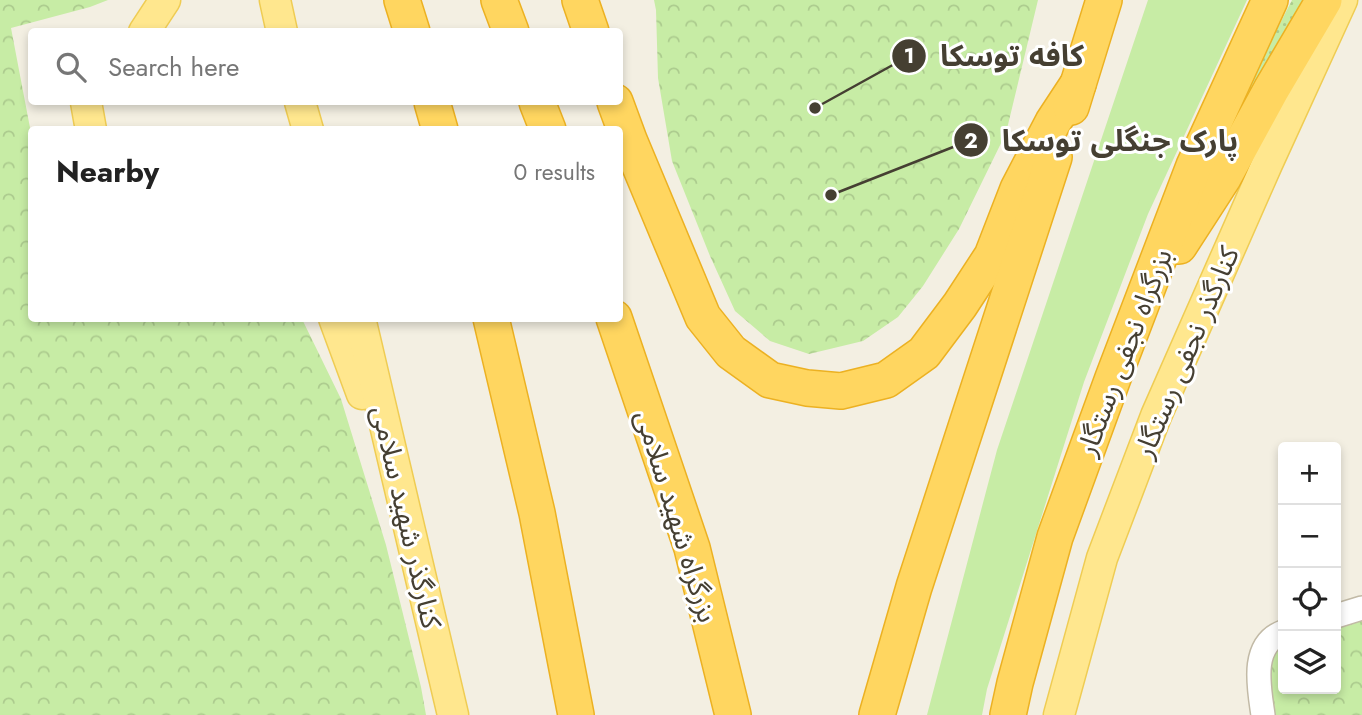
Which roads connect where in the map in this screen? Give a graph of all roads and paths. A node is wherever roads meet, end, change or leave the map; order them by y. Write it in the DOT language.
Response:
graph roads {
  1 [pos="165,0"];
  2 [pos="275,0"];
  3 [pos="402,0"];
  4 [pos="499,0"];
  5 [pos="580,0"];
  6 [pos="1104,0"];
  7 [pos="1270,0"];
  8 [pos="1324,0"];
  9 [pos="1342,0"];
  10 [pos="147,28"];
  11 [pos="281,28"];
  12 [pos="411,28"];
  13 [pos="510,28"];
  14 [pos="590,28"];
  15 [pos="1078,84"];
  16 [pos="86,105"];
  17 [pos="301,105"];
  18 [pos="433,105"];
  19 [pos="538,105"];
  20 [pos="616,105"];
  21 [pos="89,126"];
  22 [pos="307,126"];
  23 [pos="439,126"];
  24 [pos="546,126"];
  25 [pos="1139,307"];
  26 [pos="335,322"];
  27 [pos="361,322"];
  28 [pos="492,322"];
  29 [pos="615,322"];
  30 [pos="405,509"];
  31 [pos="1362,608"];
  32 [pos="1341,614"];
  33 [pos="1278,634"];
  34 [pos="453,715"];
  35 [pos="576,715"];
  36 [pos="733,715"];
  37 [pos="877,715"];
  38 [pos="1008,715"];
  39 [pos="1059,715"];
  40 [pos="1263,715"];
  1 -- 10 [label="main road"];
  2 -- 11 [label="main road"];
  3 -- 12 [label="highway"];
  4 -- 13 [label="highway"];
  5 -- 14 [label="highway"];
  6 -- 15 [label="highway"];
  7 -- 25 [label="highway, بزرگراه نجفی رستگار"];
  8 -- 25 [label="highway"];
  9 -- 39 [label="main road, کنارگذر نجفی رستگار"];
  15 -- 20 [label="highway"];
  15 -- 37 [label="highway"];
  16 -- 21 [label="main road"];
  17 -- 22 [label="main road"];
  18 -- 23 [label="highway"];
  19 -- 24 [label="highway"];
  25 -- 38 [label="highway, بزرگراه نجفی رستگار"];
  26 -- 30 [label="main road"];
  27 -- 30 [label="main road, کنارگذر شهید سلامی"];
  28 -- 35 [label="highway"];
  29 -- 36 [label="highway, بزرگراه شهید سلامی"];
  30 -- 34 [label="main road, کنارگذر شهید سلامی"];
  31 -- 32 [label="lane"];
  33 -- 40 [label="lane"];
}
